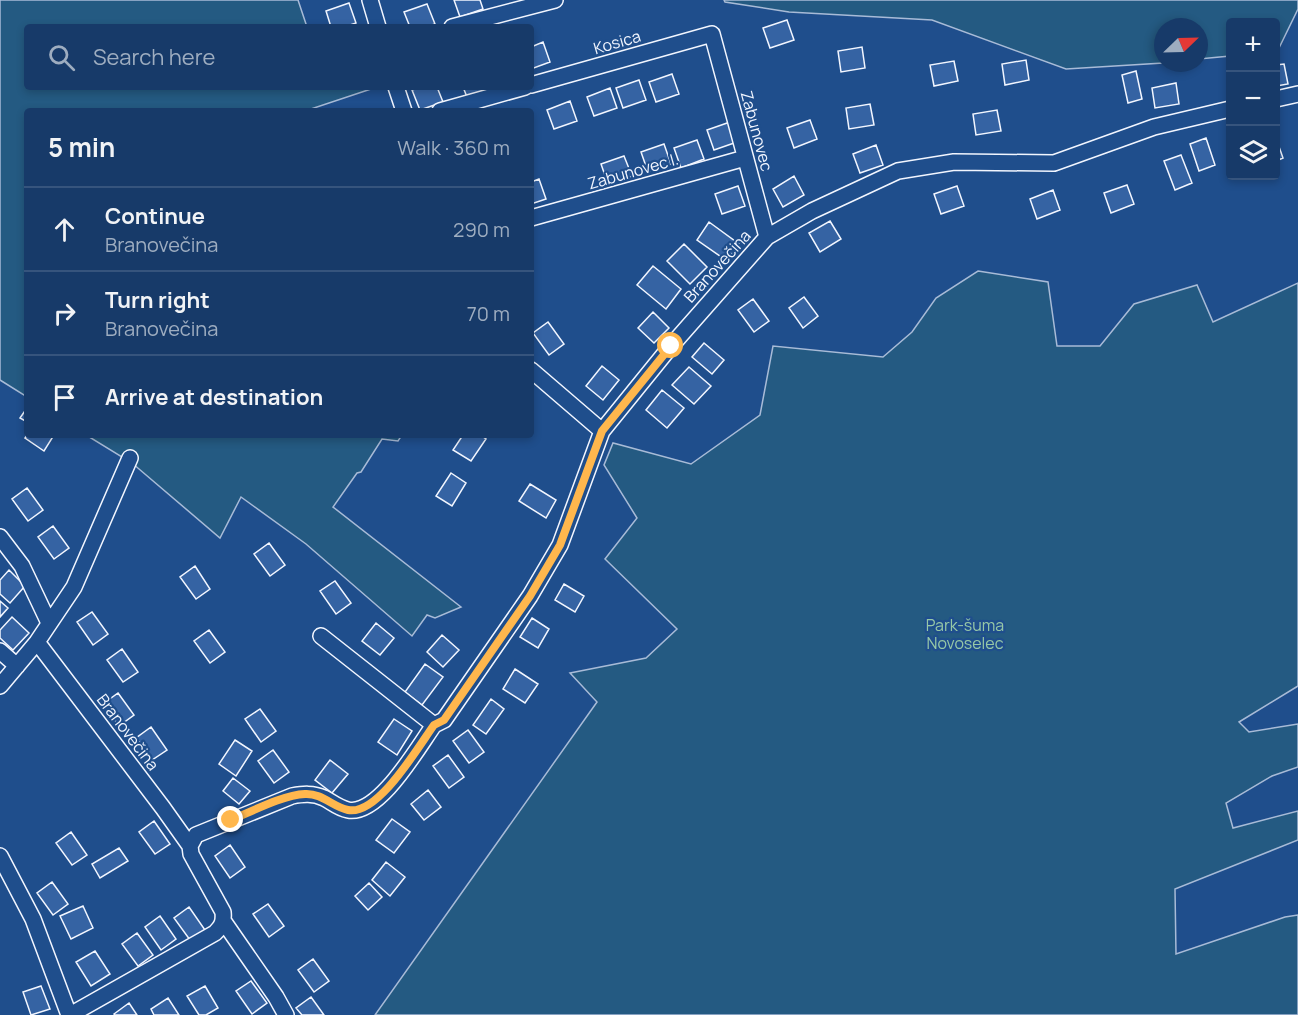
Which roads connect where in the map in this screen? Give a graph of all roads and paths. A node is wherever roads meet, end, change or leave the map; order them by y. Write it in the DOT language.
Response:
graph roads {
  1 [pos="370,0"];
  2 [pos="555,0"];
  3 [pos="377,24"];
  4 [pos="463,24"];
  5 [pos="712,34"];
  6 [pos="534,84"];
  7 [pos="397,90"];
  8 [pos="514,90"];
  9 [pos="1298,94"];
  10 [pos="1280,98"];
  11 [pos="403,108"];
  12 [pos="451,108"];
  13 [pos="1226,111"];
  14 [pos="745,158"];
  15 [pos="534,217"];
  16 [pos="767,237"];
  17 [pos="534,373"];
  18 [pos="602,431"];
  19 [pos="130,458"];
  20 [pos="0,537"];
  21 [pos="49,623"];
  22 [pos="321,636"];
  23 [pos="37,642"];
  24 [pos="0,651"];
  25 [pos="16,666"];
  26 [pos="0,686"];
  27 [pos="434,725"];
  28 [pos="190,846"];
  29 [pos="0,856"];
  30 [pos="224,922"];
  31 [pos="69,1015"];
  32 [pos="285,1015"];
  1 -- 3 [label="street"];
  2 -- 4 [label="street"];
  5 -- 6 [label="street, Kosica"];
  5 -- 14 [label="street, Zabunovec"];
  7 -- 11 [label="street"];
  8 -- 12 [label="street"];
  9 -- 10 [label="street"];
  13 -- 16 [label="street, Branovečina"];
  14 -- 15 [label="street, Zabunovec I."];
  14 -- 16 [label="street, Zabunovec"];
  16 -- 18 [label="street, Branovečina"];
  17 -- 18 [label="street"];
  18 -- 27 [label="street, Branovečina"];
  19 -- 21 [label="street"];
  20 -- 21 [label="street"];
  21 -- 23 [label="street"];
  22 -- 27 [label="street"];
  23 -- 25 [label="street"];
  23 -- 28 [label="street, Branovečina"];
  24 -- 25 [label="street"];
  25 -- 26 [label="street"];
  27 -- 28 [label="street, Branovečina"];
  28 -- 30 [label="street, Branovečina"];
  29 -- 31 [label="street"];
  30 -- 31 [label="street"];
  30 -- 32 [label="street, Branovečina"];
}
